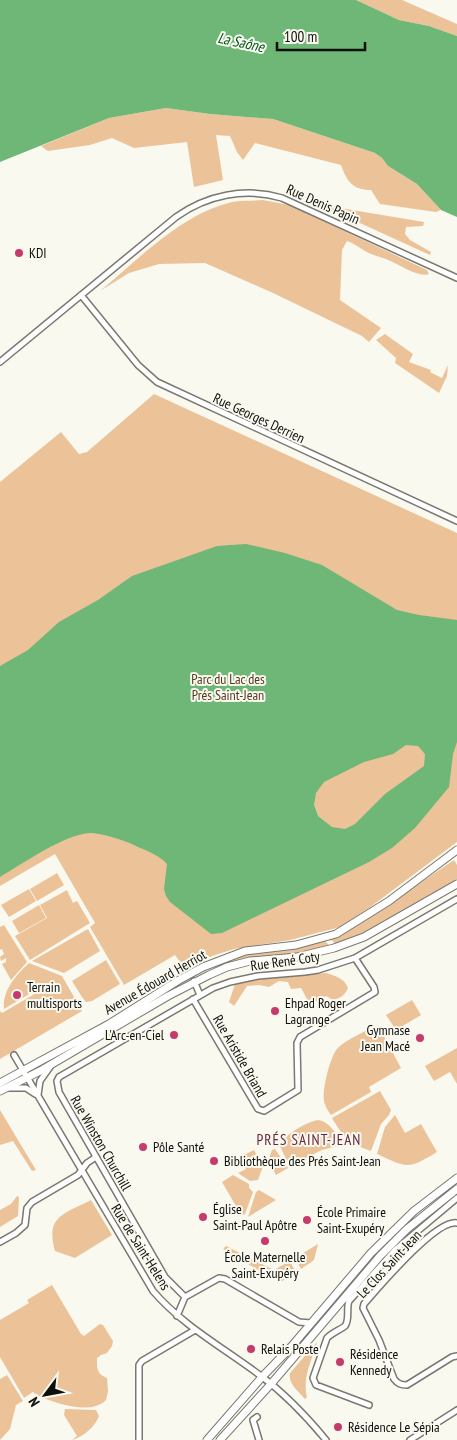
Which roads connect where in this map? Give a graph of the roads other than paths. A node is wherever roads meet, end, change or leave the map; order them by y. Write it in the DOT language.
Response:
graph roads {
  1 [pos="457,278"];
  2 [pos="81,295"];
  3 [pos="0,362"];
  4 [pos="457,522"];
  5 [pos="457,850"];
  6 [pos="457,884"];
  7 [pos="457,899"];
  8 [pos="356,958"];
  9 [pos="194,981"];
  10 [pos="200,995"];
  11 [pos="193,999"];
  12 [pos="14,1055"];
  13 [pos="54,1063"];
  14 [pos="23,1070"];
  15 [pos="27,1077"];
  16 [pos="2,1088"];
  17 [pos="38,1095"];
  18 [pos="96,1158"];
  19 [pos="82,1170"];
  20 [pos="457,1178"];
  21 [pos="457,1189"];
  22 [pos="457,1198"];
  23 [pos="457,1223"];
  24 [pos="0,1242"];
  25 [pos="185,1297"];
  26 [pos="177,1316"];
  27 [pos="311,1323"];
  28 [pos="196,1330"];
  29 [pos="457,1356"];
  30 [pos="262,1377"];
  31 [pos="271,1384"];
  32 [pos="368,1405"];
  33 [pos="457,1410"];
  34 [pos="257,1417"];
  35 [pos="139,1440"];
  36 [pos="207,1440"];
  37 [pos="220,1440"];
  38 [pos="259,1440"];
  39 [pos="326,1440"];
  40 [pos="410,1440"];
  1 -- 2 [label="street, Rue Denis Papin"];
  2 -- 3 [label="street, Rue Denis Papin"];
  2 -- 4 [label="street, Rue Georges Derrien"];
  5 -- 14 [label="main road, Avenue Édouard Herriot"];
  6 -- 9 [label="main road, Avenue Édouard Herriot"];
  7 -- 8 [label="street, Rue René Coty"];
  8 -- 10 [label="street, Rue René Coty"];
  8 -- 11 [label="street, Rue Aristide Briand"];
  9 -- 10 [label="street"];
  9 -- 13 [label="main road, Avenue Édouard Herriot"];
  10 -- 11 [label="street, Rue René Coty"];
  11 -- 18 [label="street, Rue Winston Churchill"];
  12 -- 14 [label="street, Rue de Saint-Helens"];
  13 -- 15 [label="main road, Avenue Édouard Herriot"];
  13 -- 17 [label="street, Avenue Édouard Herriot"];
  14 -- 15 [label="street, Rue de Saint-Helens"];
  14 -- 16 [label="main road, Avenue Édouard Herriot"];
  15 -- 16 [label="main road, Avenue Édouard Herriot"];
  15 -- 17 [label="street, Rue de Saint-Helens"];
  16 -- 17 [label="street"];
  17 -- 19 [label="street, Rue de Saint-Helens"];
  18 -- 19 [label="street"];
  18 -- 25 [label="street, Rue Winston Churchill"];
  19 -- 24 [label="street"];
  19 -- 26 [label="street, Rue de Saint-Helens"];
  20 -- 27 [label="main road"];
  21 -- 31 [label="main road"];
  22 -- 32 [label="street"];
  23 -- 29 [label="street, Le Clos Saint-Jean"];
  25 -- 26 [label="street"];
  25 -- 27 [label="street"];
  26 -- 28 [label="street, Rue de Saint-Helens"];
  27 -- 30 [label="main road"];
  28 -- 30 [label="street, Rue de Saint-Helens"];
  28 -- 35 [label="street"];
  30 -- 31 [label="street, Rue de Saint-Helens"];
  30 -- 36 [label="main road"];
  31 -- 37 [label="main road"];
  31 -- 39 [label="street, Rue de Saint-Helens"];
  33 -- 40 [label="street"];
  34 -- 38 [label="street"];
}
